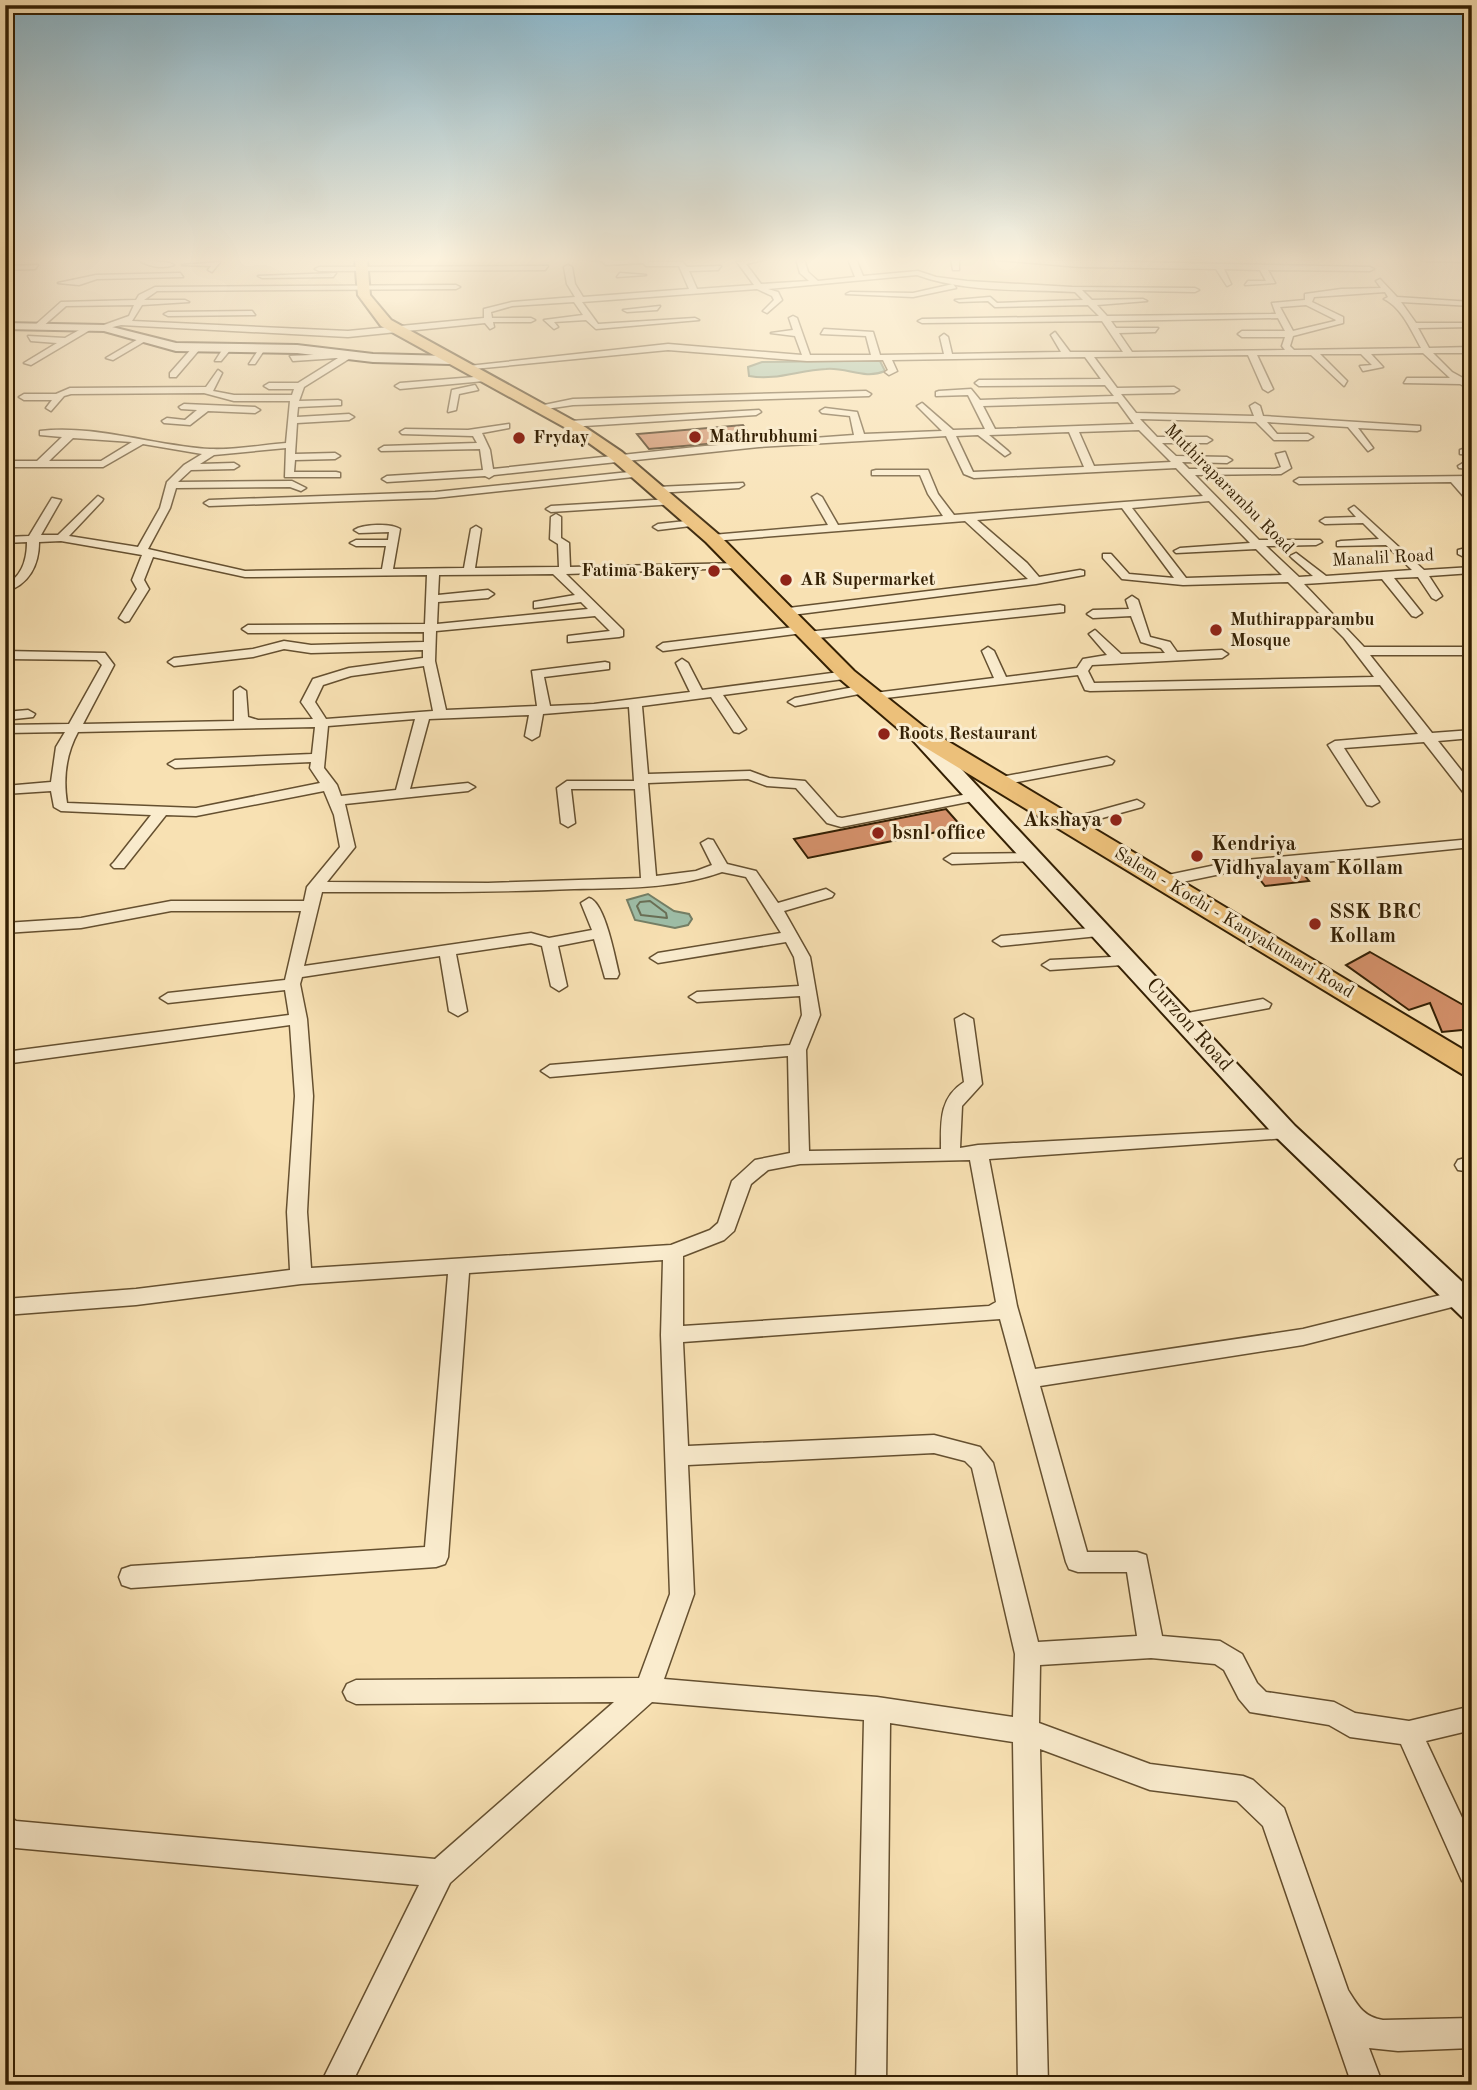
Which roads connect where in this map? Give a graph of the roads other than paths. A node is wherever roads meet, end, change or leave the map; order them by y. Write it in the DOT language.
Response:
graph roads {
  1 [pos="962,356"];
  2 [pos="1022,356"];
  3 [pos="39,357"];
  4 [pos="113,357"];
  5 [pos="189,357"];
  6 [pos="220,357"];
  7 [pos="255,357"];
  8 [pos="320,357"];
  9 [pos="347,357"];
  10 [pos="367,357"];
  11 [pos="443,357"];
  12 [pos="563,357"];
  13 [pos="586,357"];
  14 [pos="623,357"];
  15 [pos="711,357"];
  16 [pos="782,357"];
  17 [pos="881,357"];
  18 [pos="913,357"];
  19 [pos="1089,357"];
  20 [pos="1135,357"];
  21 [pos="1170,357"];
  22 [pos="1187,357"];
  23 [pos="1253,357"];
  24 [pos="1317,357"];
  25 [pos="1369,357"];
  26 [pos="1432,357"];
  27 [pos="110,358"];
  28 [pos="293,358"];
  29 [pos="807,358"];
  30 [pos="852,358"];
  31 [pos="218,359"];
  32 [pos="693,360"];
  33 [pos="251,362"];
  34 [pos="1405,362"];
  35 [pos="1415,362"];
  36 [pos="1426,362"];
  37 [pos="1437,362"];
  38 [pos="28,363"];
  39 [pos="628,363"];
  40 [pos="456,364"];
  41 [pos="1193,365"];
  42 [pos="592,366"];
  43 [pos="966,368"];
  44 [pos="1363,369"];
  45 [pos="1397,371"];
  46 [pos="889,372"];
  47 [pos="1447,372"];
  48 [pos="218,373"];
  49 [pos="1472,373"];
  50 [pos="173,375"];
  51 [pos="1407,381"];
  52 [pos="490,382"];
  53 [pos="1163,382"];
  54 [pos="979,383"];
  55 [pos="1036,383"];
  56 [pos="1344,383"];
  57 [pos="1468,384"];
  58 [pos="269,386"];
  59 [pos="300,386"];
  60 [pos="400,386"];
  61 [pos="1114,389"];
  62 [pos="1268,389"];
  63 [pos="207,390"];
  64 [pos="1174,390"];
  65 [pos="866,394"];
  66 [pos="939,394"];
  67 [pos="24,397"];
  68 [pos="58,397"];
  69 [pos="977,402"];
  70 [pos="1013,402"];
  71 [pos="338,403"];
  72 [pos="922,406"];
  73 [pos="1255,406"];
  74 [pos="184,407"];
  75 [pos="539,407"];
  76 [pos="51,408"];
  77 [pos="205,409"];
  78 [pos="451,410"];
  79 [pos="825,411"];
  80 [pos="294,412"];
  81 [pos="756,412"];
  82 [pos="1023,412"];
  83 [pos="1132,416"];
  84 [pos="1222,417"];
  85 [pos="1260,420"];
  86 [pos="167,421"];
  87 [pos="348,422"];
  88 [pos="569,424"];
  89 [pos="1352,424"];
  90 [pos="506,426"];
  91 [pos="1141,427"];
  92 [pos="1417,428"];
  93 [pos="1073,429"];
  94 [pos="991,431"];
  95 [pos="1229,431"];
  96 [pos="405,432"];
  97 [pos="471,432"];
  98 [pos="949,432"];
  99 [pos="979,432"];
  100 [pos="43,433"];
  101 [pos="72,433"];
  102 [pos="1308,437"];
  103 [pos="860,438"];
  104 [pos="1155,440"];
  105 [pos="1207,440"];
  106 [pos="141,441"];
  107 [pos="292,445"];
  108 [pos="483,446"];
  109 [pos="1367,448"];
  110 [pos="384,449"];
  111 [pos="211,452"];
  112 [pos="1006,453"];
  113 [pos="1281,454"];
  114 [pos="335,456"];
  115 [pos="290,457"];
  116 [pos="621,458"];
  117 [pos="1227,460"];
  118 [pos="1421,463"];
  119 [pos="5,464"];
  120 [pos="39,465"];
  121 [pos="1182,465"];
  122 [pos="233,466"];
  123 [pos="188,467"];
  124 [pos="1376,467"];
  125 [pos="1090,470"];
  126 [pos="876,472"];
  127 [pos="639,474"];
  128 [pos="336,475"];
  129 [pos="489,475"];
  130 [pos="456,477"];
  131 [pos="290,479"];
  132 [pos="387,479"];
  133 [pos="1387,480"];
  134 [pos="1424,480"];
  135 [pos="1455,480"];
  136 [pos="1472,480"];
  137 [pos="1299,481"];
  138 [pos="170,485"];
  139 [pos="739,485"];
  140 [pos="657,490"];
  141 [pos="457,494"];
  142 [pos="817,497"];
  143 [pos="1213,498"];
  144 [pos="99,499"];
  145 [pos="56,500"];
  146 [pos="297,500"];
  147 [pos="1471,501"];
  148 [pos="671,502"];
  149 [pos="1168,502"];
  150 [pos="209,503"];
  151 [pos="1125,505"];
  152 [pos="1354,509"];
  153 [pos="1182,515"];
  154 [pos="971,520"];
  155 [pos="1366,520"];
  156 [pos="952,521"];
  157 [pos="1325,521"];
  158 [pos="695,523"];
  159 [pos="658,527"];
  160 [pos="834,527"];
  161 [pos="476,529"];
  162 [pos="359,530"];
  163 [pos="61,538"];
  164 [pos="712,538"];
  165 [pos="33,539"];
  166 [pos="5,540"];
  167 [pos="392,542"];
  168 [pos="1316,542"];
  169 [pos="1389,542"];
  170 [pos="356,543"];
  171 [pos="1260,544"];
  172 [pos="1341,544"];
  173 [pos="1180,551"];
  174 [pos="145,552"];
  175 [pos="1107,555"];
  176 [pos="1296,556"];
  177 [pos="737,565"];
  178 [pos="433,570"];
  179 [pos="469,570"];
  180 [pos="561,570"];
  181 [pos="1472,570"];
  182 [pos="387,572"];
  183 [pos="1080,573"];
  184 [pos="1422,573"];
  185 [pos="1385,575"];
  186 [pos="1323,579"];
  187 [pos="1295,580"];
  188 [pos="1036,581"];
  189 [pos="1183,582"];
  190 [pos="5,589"];
  191 [pos="488,594"];
  192 [pos="1436,596"];
  193 [pos="433,598"];
  194 [pos="581,598"];
  195 [pos="538,605"];
  196 [pos="1060,610"];
  197 [pos="596,612"];
  198 [pos="784,612"];
  199 [pos="1093,614"];
  200 [pos="1416,614"];
  201 [pos="125,618"];
  202 [pos="430,628"];
  203 [pos="248,629"];
  204 [pos="805,632"];
  205 [pos="1095,634"];
  206 [pos="572,639"];
  207 [pos="430,646"];
  208 [pos="663,646"];
  209 [pos="1359,650"];
  210 [pos="988,651"];
  211 [pos="1472,651"];
  212 [pos="1222,654"];
  213 [pos="5,655"];
  214 [pos="1173,656"];
  215 [pos="1116,658"];
  216 [pos="429,661"];
  217 [pos="174,662"];
  218 [pos="682,663"];
  219 [pos="605,666"];
  220 [pos="1082,671"];
  221 [pos="847,675"];
  222 [pos="1002,681"];
  223 [pos="1382,681"];
  224 [pos="240,691"];
  225 [pos="706,693"];
  226 [pos="869,693"];
  227 [pos="795,702"];
  228 [pos="635,703"];
  229 [pos="540,710"];
  230 [pos="29,714"];
  231 [pos="440,714"];
  232 [pos="423,715"];
  233 [pos="5,716"];
  234 [pos="321,720"];
  235 [pos="5,729"];
  236 [pos="73,729"];
  237 [pos="739,729"];
  238 [pos="916,732"];
  239 [pos="1472,734"];
  240 [pos="1425,735"];
  241 [pos="532,736"];
  242 [pos="260,756"];
  243 [pos="318,756"];
  244 [pos="1107,761"];
  245 [pos="175,764"];
  246 [pos="1453,771"];
  247 [pos="1472,771"];
  248 [pos="1001,781"];
  249 [pos="640,782"];
  250 [pos="330,785"];
  251 [pos="57,786"];
  252 [pos="468,787"];
  253 [pos="5,790"];
  254 [pos="403,790"];
  255 [pos="1472,794"];
  256 [pos="973,797"];
  257 [pos="337,801"];
  258 [pos="1372,802"];
  259 [pos="1137,804"];
  260 [pos="162,811"];
  261 [pos="568,823"];
  262 [pos="1070,823"];
  263 [pos="708,843"];
  264 [pos="1472,843"];
  265 [pos="1030,858"];
  266 [pos="952,859"];
  267 [pos="119,865"];
  268 [pos="721,867"];
  269 [pos="1163,881"];
  270 [pos="649,882"];
  271 [pos="315,887"];
  272 [pos="826,894"];
  273 [pos="589,903"];
  274 [pos="311,906"];
  275 [pos="774,909"];
  276 [pos="5,928"];
  277 [pos="1102,932"];
  278 [pos="601,933"];
  279 [pos="791,936"];
  280 [pos="1001,941"];
  281 [pos="549,943"];
  282 [pos="447,952"];
  283 [pos="658,958"];
  284 [pos="1131,961"];
  285 [pos="1051,965"];
  286 [pos="611,974"];
  287 [pos="292,979"];
  288 [pos="559,986"];
  289 [pos="808,990"];
  290 [pos="697,997"];
  291 [pos="168,999"];
  292 [pos="1263,1004"];
  293 [pos="458,1011"];
  294 [pos="298,1018"];
  295 [pos="964,1019"];
  296 [pos="1182,1019"];
  297 [pos="797,1050"];
  298 [pos="5,1058"];
  299 [pos="1472,1068"];
  300 [pos="550,1071"];
  301 [pos="1286,1132"];
  302 [pos="978,1151"];
  303 [pos="951,1155"];
  304 [pos="800,1158"];
  305 [pos="673,1252"];
  306 [pos="459,1268"];
  307 [pos="301,1276"];
  308 [pos="1466,1304"];
  309 [pos="1007,1306"];
  310 [pos="5,1307"];
  311 [pos="672,1335"];
  312 [pos="1028,1379"];
  313 [pos="677,1455"];
  314 [pos="131,1577"];
  315 [pos="1151,1647"];
  316 [pos="1028,1654"];
  317 [pos="647,1690"];
  318 [pos="356,1692"];
  319 [pos="877,1709"];
  320 [pos="1472,1718"];
  321 [pos="1026,1731"];
  322 [pos="1409,1733"];
  323 [pos="6,1832"];
  324 [pos="1472,1871"];
  325 [pos="440,1873"];
  326 [pos="1336,1998"];
  327 [pos="1472,2033"];
  328 [pos="335,2085"];
  329 [pos="871,2085"];
  330 [pos="1033,2085"];
  331 [pos="1368,2085"];
  1 -- 43 [label="street"];
  2 -- 55 [label="street"];
  3 -- 38 [label="street"];
  4 -- 27 [label="street"];
  5 -- 50 [label="street"];
  6 -- 31 [label="street"];
  7 -- 33 [label="street"];
  8 -- 28 [label="street"];
  9 -- 59 [label="street"];
  10 -- 40 [label="main road"];
  11 -- 40 [label="main road, Salem - Kochi - Kanyakumari Road"];
  12 -- 40 [label="street"];
  13 -- 42 [label="street"];
  14 -- 39 [label="street"];
  15 -- 32 [label="street"];
  16 -- 29 [label="street"];
  17 -- 18 [label="street"];
  17 -- 30 [label="street"];
  17 -- 46 [label="street"];
  19 -- 61 [label="street, Muthiraparambu Road"];
  20 -- 21 [label="street"];
  22 -- 41 [label="street"];
  23 -- 62 [label="street"];
  24 -- 56 [label="street"];
  25 -- 44 [label="street"];
  26 -- 37 [label="street"];
  29 -- 30 [label="street"];
  34 -- 35 [label="street"];
  36 -- 37 [label="street"];
  37 -- 47 [label="street"];
  40 -- 52 [label="main road, Salem - Kochi - Kanyakumari Road"];
  45 -- 47 [label="street"];
  47 -- 49 [label="street"];
  47 -- 57 [label="street"];
  48 -- 63 [label="street"];
  51 -- 57 [label="street"];
  52 -- 60 [label="street"];
  52 -- 75 [label="main road, Salem - Kochi - Kanyakumari Road"];
  52 -- 78 [label="street"];
  53 -- 61 [label="street"];
  54 -- 55 [label="street"];
  55 -- 61 [label="street"];
  58 -- 59 [label="street"];
  59 -- 80 [label="street"];
  61 -- 64 [label="street"];
  61 -- 70 [label="street"];
  61 -- 83 [label="street, Muthiraparambu Road"];
  63 -- 68 [label="street"];
  63 -- 80 [label="street"];
  65 -- 75 [label="street"];
  66 -- 69 [label="street"];
  67 -- 68 [label="street"];
  68 -- 76 [label="street"];
  69 -- 70 [label="street"];
  69 -- 94 [label="street"];
  70 -- 82 [label="street"];
  71 -- 80 [label="street"];
  72 -- 98 [label="street"];
  73 -- 85 [label="street"];
  74 -- 77 [label="street"];
  75 -- 88 [label="main road, Salem - Kochi - Kanyakumari Road"];
  77 -- 80 [label="street"];
  77 -- 86 [label="street"];
  79 -- 103 [label="street"];
  80 -- 87 [label="street"];
  80 -- 107 [label="street"];
  81 -- 88 [label="street"];
  83 -- 84 [label="street"];
  83 -- 91 [label="street, Muthiraparambu Road"];
  84 -- 85 [label="street"];
  84 -- 95 [label="street"];
  85 -- 89 [label="street"];
  85 -- 102 [label="street"];
  88 -- 116 [label="main road, Salem - Kochi - Kanyakumari Road"];
  89 -- 92 [label="street"];
  89 -- 109 [label="street"];
  90 -- 97 [label="street"];
  91 -- 93 [label="street"];
  91 -- 104 [label="street, Muthiraparambu Road"];
  93 -- 94 [label="street"];
  93 -- 125 [label="street"];
  94 -- 99 [label="street"];
  96 -- 97 [label="street"];
  97 -- 108 [label="street"];
  98 -- 99 [label="street"];
  98 -- 103 [label="street"];
  98 -- 125 [label="street"];
  99 -- 112 [label="street"];
  100 -- 101 [label="street"];
  101 -- 106 [label="street"];
  101 -- 120 [label="street"];
  103 -- 116 [label="street"];
  104 -- 105 [label="street"];
  104 -- 121 [label="street, Muthiraparambu Road"];
  106 -- 111 [label="street"];
  106 -- 120 [label="street"];
  107 -- 111 [label="street"];
  107 -- 115 [label="street"];
  108 -- 110 [label="street"];
  108 -- 129 [label="street"];
  111 -- 123 [label="street"];
  113 -- 121 [label="street"];
  114 -- 115 [label="street"];
  115 -- 131 [label="street"];
  116 -- 127 [label="main road, Salem - Kochi - Kanyakumari Road"];
  116 -- 129 [label="street"];
  117 -- 121 [label="street"];
  118 -- 134 [label="street"];
  119 -- 120 [label="street"];
  121 -- 125 [label="street"];
  121 -- 143 [label="street, Muthiraparambu Road"];
  122 -- 123 [label="street"];
  123 -- 138 [label="street"];
  124 -- 133 [label="street"];
  126 -- 156 [label="street"];
  127 -- 140 [label="main road, Salem - Kochi - Kanyakumari Road"];
  127 -- 141 [label="street"];
  128 -- 131 [label="street"];
  129 -- 130 [label="street"];
  130 -- 132 [label="street"];
  130 -- 141 [label="street"];
  131 -- 138 [label="street"];
  131 -- 146 [label="street"];
  133 -- 134 [label="street"];
  133 -- 137 [label="street"];
  134 -- 135 [label="street"];
  135 -- 136 [label="street"];
  135 -- 147 [label="street"];
  138 -- 174 [label="street"];
  139 -- 140 [label="street"];
  140 -- 148 [label="main road, Salem - Kochi - Kanyakumari Road"];
  141 -- 146 [label="street"];
  142 -- 160 [label="street"];
  143 -- 149 [label="street"];
  143 -- 171 [label="street, Muthiraparambu Road"];
  144 -- 163 [label="street"];
  145 -- 165 [label="street"];
  146 -- 150 [label="street"];
  148 -- 158 [label="main road, Salem - Kochi - Kanyakumari Road"];
  148 -- 180 [label="street"];
  149 -- 151 [label="street"];
  149 -- 153 [label="street"];
  151 -- 154 [label="street"];
  151 -- 189 [label="street"];
  152 -- 155 [label="street"];
  154 -- 156 [label="street"];
  154 -- 188 [label="street"];
  155 -- 157 [label="street"];
  155 -- 169 [label="street"];
  156 -- 160 [label="street"];
  158 -- 159 [label="street"];
  158 -- 164 [label="main road, Salem - Kochi - Kanyakumari Road"];
  160 -- 164 [label="street"];
  161 -- 179 [label="street"];
  162 -- 167 [label="street"];
  163 -- 165 [label="street"];
  163 -- 174 [label="street"];
  164 -- 177 [label="main road, Salem - Kochi - Kanyakumari Road"];
  165 -- 166 [label="street"];
  165 -- 190 [label="street"];
  167 -- 170 [label="street"];
  167 -- 182 [label="street"];
  168 -- 171 [label="street"];
  169 -- 172 [label="street"];
  169 -- 184 [label="street"];
  171 -- 173 [label="street"];
  171 -- 187 [label="street, Muthiraparambu Road"];
  174 -- 182 [label="street"];
  174 -- 201 [label="street"];
  175 -- 189 [label="street, Manalil Road"];
  176 -- 186 [label="street"];
  177 -- 180 [label="street"];
  177 -- 198 [label="main road, Salem - Kochi - Kanyakumari Road"];
  178 -- 179 [label="street"];
  178 -- 182 [label="street"];
  178 -- 193 [label="street"];
  179 -- 180 [label="street"];
  180 -- 194 [label="street"];
  181 -- 184 [label="street, Manalil Road"];
  183 -- 188 [label="street"];
  184 -- 185 [label="street, Manalil Road"];
  184 -- 192 [label="street"];
  185 -- 186 [label="street, Manalil Road"];
  185 -- 200 [label="street"];
  186 -- 187 [label="street, Manalil Road"];
  187 -- 189 [label="street, Manalil Road"];
  187 -- 209 [label="street, Muthiraparambu Road"];
  188 -- 198 [label="street"];
  191 -- 193 [label="street"];
  193 -- 202 [label="street"];
  194 -- 195 [label="street"];
  194 -- 197 [label="street"];
  196 -- 204 [label="street"];
  197 -- 202 [label="street"];
  197 -- 206 [label="street"];
  198 -- 204 [label="main road, Salem - Kochi - Kanyakumari Road"];
  199 -- 214 [label="street"];
  202 -- 203 [label="street"];
  202 -- 207 [label="street"];
  204 -- 208 [label="street"];
  204 -- 221 [label="main road, Salem - Kochi - Kanyakumari Road"];
  205 -- 215 [label="street"];
  207 -- 216 [label="street"];
  207 -- 217 [label="street"];
  209 -- 211 [label="street"];
  209 -- 223 [label="street, Muthiraparambu Road"];
  210 -- 222 [label="street"];
  212 -- 214 [label="street"];
  213 -- 236 [label="street"];
  214 -- 215 [label="street"];
  215 -- 220 [label="street"];
  216 -- 231 [label="street"];
  216 -- 234 [label="street"];
  218 -- 225 [label="street"];
  219 -- 229 [label="street"];
  220 -- 222 [label="street"];
  220 -- 223 [label="street"];
  221 -- 225 [label="street"];
  221 -- 226 [label="main road, Salem - Kochi - Kanyakumari Road"];
  222 -- 226 [label="street"];
  223 -- 240 [label="street, Muthiraparambu Road"];
  224 -- 234 [label="street"];
  225 -- 228 [label="street"];
  225 -- 237 [label="street"];
  226 -- 227 [label="street"];
  226 -- 238 [label="main road, Salem - Kochi - Kanyakumari Road"];
  228 -- 229 [label="street"];
  228 -- 249 [label="street"];
  229 -- 231 [label="street"];
  229 -- 241 [label="street"];
  230 -- 233 [label="street"];
  231 -- 232 [label="street"];
  232 -- 234 [label="street"];
  232 -- 254 [label="street"];
  234 -- 236 [label="street"];
  234 -- 243 [label="street"];
  235 -- 236 [label="street"];
  236 -- 251 [label="street"];
  238 -- 248 [label="main road, Salem - Kochi - Kanyakumari Road"];
  238 -- 256 [label="main road, Curzon Road"];
  239 -- 240 [label="street"];
  240 -- 246 [label="street, Muthiraparambu Road"];
  240 -- 258 [label="street"];
  242 -- 243 [label="street"];
  243 -- 245 [label="street"];
  243 -- 250 [label="street"];
  244 -- 248 [label="street"];
  246 -- 247 [label="street"];
  246 -- 255 [label="street, Muthiraparambu Road"];
  248 -- 262 [label="main road, Salem - Kochi - Kanyakumari Road"];
  249 -- 256 [label="street"];
  249 -- 261 [label="street"];
  249 -- 270 [label="street"];
  250 -- 257 [label="street"];
  250 -- 260 [label="street"];
  251 -- 253 [label="street"];
  251 -- 260 [label="street"];
  252 -- 257 [label="street"];
  256 -- 265 [label="main road, Curzon Road"];
  257 -- 271 [label="street"];
  259 -- 262 [label="street"];
  260 -- 267 [label="street"];
  262 -- 269 [label="main road, Salem - Kochi - Kanyakumari Road"];
  263 -- 268 [label="street"];
  264 -- 269 [label="street"];
  265 -- 266 [label="street"];
  265 -- 277 [label="main road, Curzon Road"];
  268 -- 270 [label="street"];
  268 -- 275 [label="street"];
  269 -- 299 [label="main road, Salem - Kochi - Kanyakumari Road"];
  270 -- 271 [label="street"];
  271 -- 274 [label="street"];
  272 -- 275 [label="street"];
  273 -- 278 [label="street"];
  274 -- 276 [label="street"];
  274 -- 287 [label="street"];
  275 -- 279 [label="street"];
  277 -- 280 [label="street"];
  277 -- 284 [label="main road, Curzon Road"];
  278 -- 281 [label="street"];
  278 -- 286 [label="street"];
  279 -- 283 [label="street"];
  279 -- 289 [label="street"];
  281 -- 282 [label="street"];
  281 -- 288 [label="street"];
  282 -- 287 [label="street"];
  282 -- 293 [label="street"];
  284 -- 285 [label="street"];
  284 -- 296 [label="main road, Curzon Road"];
  287 -- 291 [label="street"];
  287 -- 294 [label="street"];
  289 -- 290 [label="street"];
  289 -- 297 [label="street"];
  292 -- 296 [label="street"];
  294 -- 298 [label="street"];
  294 -- 307 [label="street"];
  295 -- 303 [label="street"];
  296 -- 301 [label="main road, Curzon Road"];
  297 -- 300 [label="street"];
  297 -- 304 [label="street"];
  301 -- 302 [label="street"];
  301 -- 308 [label="main road, Curzon Road"];
  302 -- 303 [label="street"];
  302 -- 309 [label="street"];
  303 -- 304 [label="street"];
  304 -- 305 [label="street"];
  305 -- 306 [label="street"];
  305 -- 311 [label="street"];
  306 -- 307 [label="street"];
  306 -- 314 [label="street"];
  307 -- 310 [label="street"];
  308 -- 312 [label="street"];
  309 -- 311 [label="street"];
  309 -- 312 [label="street"];
  311 -- 313 [label="street"];
  312 -- 315 [label="street"];
  313 -- 316 [label="street"];
  313 -- 317 [label="street"];
  315 -- 316 [label="street"];
  315 -- 322 [label="street"];
  316 -- 321 [label="street"];
  317 -- 318 [label="street"];
  317 -- 319 [label="street"];
  317 -- 325 [label="street"];
  319 -- 321 [label="street"];
  319 -- 329 [label="street"];
  320 -- 322 [label="street"];
  321 -- 326 [label="street"];
  321 -- 330 [label="street"];
  322 -- 324 [label="street"];
  323 -- 325 [label="street"];
  325 -- 328 [label="street"];
  326 -- 327 [label="street"];
  326 -- 331 [label="street"];
}
